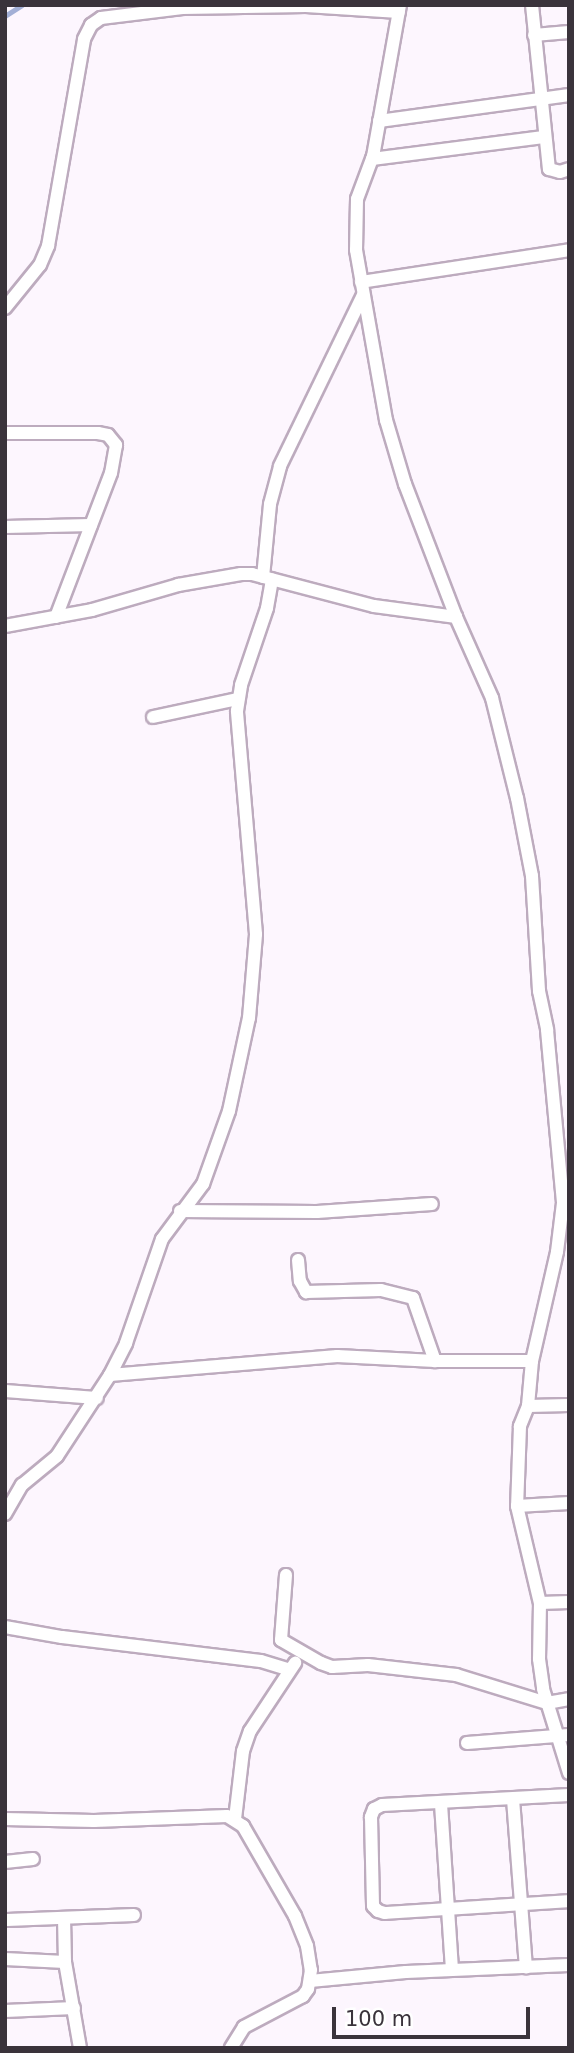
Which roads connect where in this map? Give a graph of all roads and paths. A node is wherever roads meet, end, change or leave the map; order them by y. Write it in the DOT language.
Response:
graph roads {
  1 [pos="531,5"];
  2 [pos="242,6"];
  3 [pos="272,6"];
  4 [pos="182,7"];
  5 [pos="400,8"];
  6 [pos="569,32"];
  7 [pos="534,35"];
  8 [pos="569,95"];
  9 [pos="540,99"];
  10 [pos="379,121"];
  11 [pos="544,137"];
  12 [pos="372,159"];
  13 [pos="569,169"];
  14 [pos="569,250"];
  15 [pos="362,288"];
  16 [pos="5,308"];
  17 [pos="5,433"];
  18 [pos="91,525"];
  19 [pos="5,527"];
  20 [pos="268,578"];
  21 [pos="456,617"];
  22 [pos="56,618"];
  23 [pos="5,626"];
  24 [pos="238,699"];
  25 [pos="153,717"];
  26 [pos="566,1203"];
  27 [pos="432,1204"];
  28 [pos="180,1212"];
  29 [pos="298,1260"];
  30 [pos="435,1361"];
  31 [pos="532,1361"];
  32 [pos="110,1375"];
  33 [pos="5,1391"];
  34 [pos="97,1398"];
  35 [pos="569,1405"];
  36 [pos="528,1406"];
  37 [pos="11,1492"];
  38 [pos="569,1503"];
  39 [pos="517,1506"];
  40 [pos="5,1514"];
  41 [pos="286,1575"];
  42 [pos="569,1602"];
  43 [pos="540,1603"];
  44 [pos="5,1627"];
  45 [pos="302,1653"];
  46 [pos="290,1670"];
  47 [pos="569,1699"];
  48 [pos="547,1703"];
  49 [pos="563,1735"];
  50 [pos="467,1743"];
  51 [pos="569,1773"];
  52 [pos="569,1795"];
  53 [pos="513,1799"];
  54 [pos="441,1804"];
  55 [pos="5,1819"];
  56 [pos="235,1819"];
  57 [pos="33,1859"];
  58 [pos="5,1862"];
  59 [pos="569,1901"];
  60 [pos="519,1905"];
  61 [pos="448,1910"];
  62 [pos="134,1915"];
  63 [pos="64,1918"];
  64 [pos="7,1920"];
  65 [pos="5,1959"];
  66 [pos="65,1962"];
  67 [pos="569,1965"];
  68 [pos="526,1968"];
  69 [pos="452,1970"];
  70 [pos="310,1981"];
  71 [pos="74,2008"];
  72 [pos="5,2011"];
  73 [pos="80,2048"];
  74 [pos="231,2048"];
  1 -- 7 [label="street"];
  2 -- 3 [label="street"];
  2 -- 4 [label="street"];
  3 -- 5 [label="street"];
  4 -- 16 [label="street"];
  5 -- 10 [label="street"];
  6 -- 7 [label="street"];
  7 -- 9 [label="street"];
  8 -- 9 [label="street"];
  9 -- 10 [label="street"];
  9 -- 11 [label="street"];
  10 -- 12 [label="street"];
  11 -- 12 [label="street"];
  11 -- 13 [label="street"];
  12 -- 15 [label="street"];
  14 -- 15 [label="street"];
  15 -- 20 [label="street"];
  15 -- 21 [label="street"];
  17 -- 18 [label="street"];
  18 -- 19 [label="street"];
  18 -- 22 [label="street"];
  20 -- 21 [label="street"];
  20 -- 22 [label="street"];
  20 -- 24 [label="street"];
  21 -- 26 [label="street"];
  22 -- 23 [label="street"];
  24 -- 25 [label="street"];
  24 -- 28 [label="street"];
  26 -- 31 [label="street"];
  27 -- 28 [label="street"];
  28 -- 32 [label="street"];
  29 -- 30 [label="street"];
  30 -- 31 [label="street"];
  30 -- 32 [label="street"];
  31 -- 36 [label="street"];
  32 -- 34 [label="street"];
  33 -- 34 [label="street"];
  34 -- 37 [label="street"];
  35 -- 36 [label="street"];
  36 -- 39 [label="street"];
  37 -- 40 [label="street"];
  38 -- 39 [label="street"];
  39 -- 43 [label="street"];
  41 -- 45 [label="street"];
  42 -- 43 [label="street"];
  43 -- 48 [label="street"];
  44 -- 46 [label="street"];
  45 -- 46 [label="street"];
  45 -- 48 [label="street"];
  46 -- 56 [label="street"];
  47 -- 48 [label="street"];
  48 -- 49 [label="street"];
  49 -- 50 [label="street"];
  49 -- 51 [label="street"];
  52 -- 53 [label="street"];
  53 -- 54 [label="street"];
  53 -- 60 [label="street"];
  54 -- 61 [label="street"];
  54 -- 61 [label="street"];
  55 -- 56 [label="street"];
  56 -- 70 [label="street"];
  57 -- 58 [label="street"];
  59 -- 60 [label="street"];
  60 -- 61 [label="street"];
  60 -- 68 [label="street"];
  61 -- 69 [label="street"];
  62 -- 63 [label="street"];
  63 -- 64 [label="street"];
  63 -- 66 [label="street"];
  65 -- 66 [label="street"];
  66 -- 71 [label="street"];
  67 -- 68 [label="street"];
  68 -- 69 [label="street"];
  69 -- 70 [label="street"];
  70 -- 74 [label="street"];
  71 -- 72 [label="street"];
  71 -- 73 [label="street"];
}
